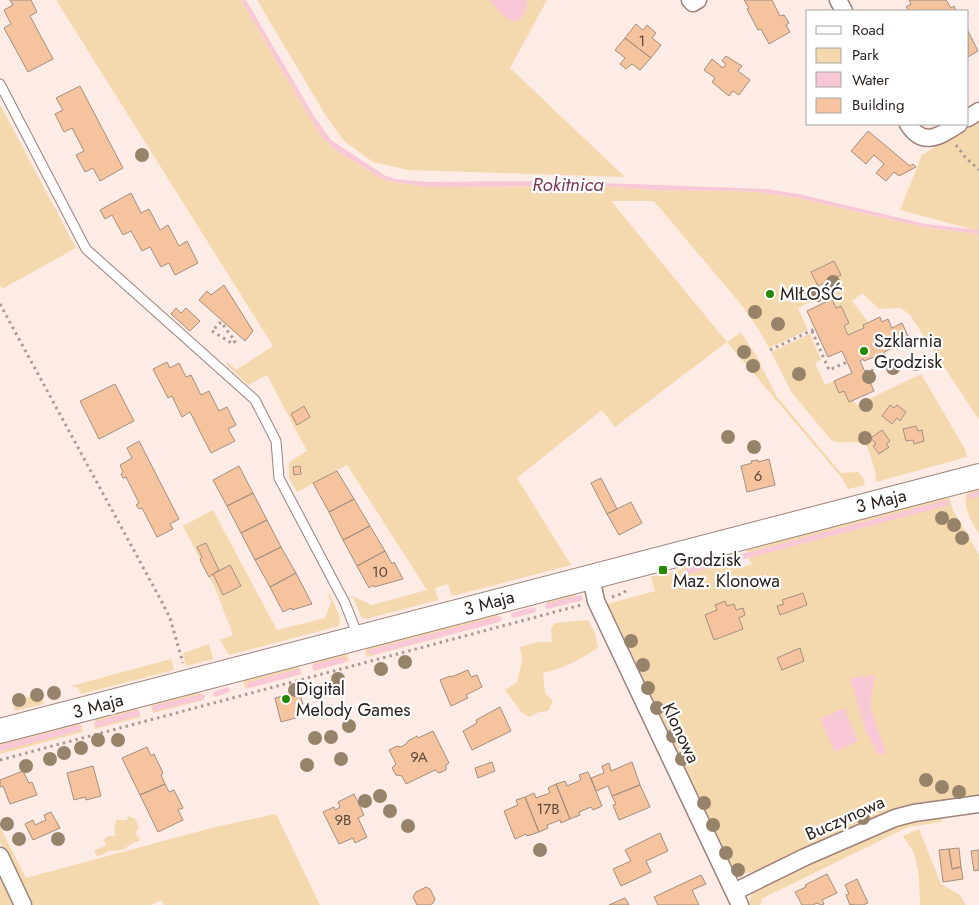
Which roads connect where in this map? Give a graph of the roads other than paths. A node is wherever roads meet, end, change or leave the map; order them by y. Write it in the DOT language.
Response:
graph roads {
  1 [pos="690,0"];
  2 [pos="698,0"];
  3 [pos="0,84"];
  4 [pos="909,125"];
  5 [pos="957,125"];
  6 [pos="979,476"];
  7 [pos="590,577"];
  8 [pos="359,637"];
  9 [pos="0,731"];
  10 [pos="979,804"];
  11 [pos="0,856"];
  12 [pos="737,899"];
  13 [pos="23,905"];
  1 -- 2 [label="street"];
  3 -- 8 [label="lane"];
  4 -- 5 [label="street"];
  6 -- 7 [label="street, 3 Maja"];
  7 -- 8 [label="street, 3 Maja"];
  7 -- 12 [label="street, Klonowa"];
  8 -- 9 [label="street, 3 Maja"];
  10 -- 12 [label="street, Buczynowa"];
  11 -- 13 [label="street"];
}
